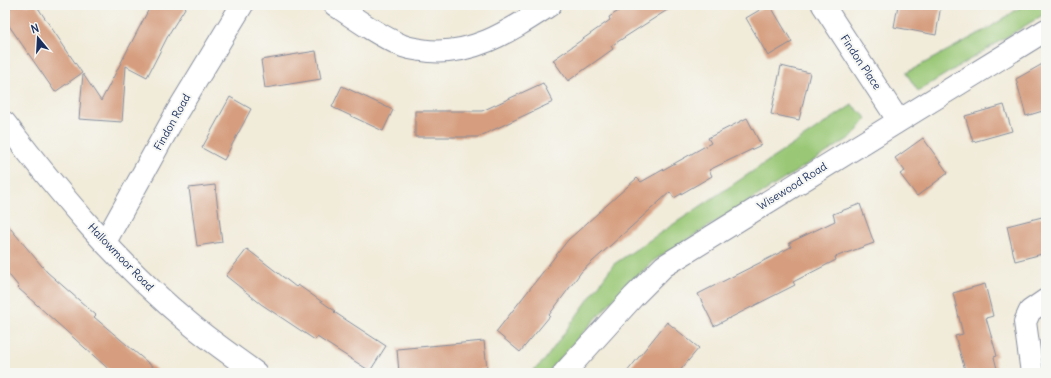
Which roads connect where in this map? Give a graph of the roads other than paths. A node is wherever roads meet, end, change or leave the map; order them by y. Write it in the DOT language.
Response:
graph roads {
  1 [pos="242,5"];
  2 [pos="335,5"];
  3 [pos="550,5"];
  4 [pos="822,5"];
  5 [pos="1046,30"];
  6 [pos="898,120"];
  7 [pos="5,123"];
  8 [pos="106,242"];
  9 [pos="1046,300"];
  10 [pos="256,373"];
  11 [pos="564,373"];
  12 [pos="1032,373"];
  1 -- 8 [label="street, Findon Road"];
  2 -- 3 [label="street"];
  4 -- 6 [label="street, Findon Place"];
  5 -- 6 [label="street, Wisewood Road"];
  6 -- 11 [label="street, Wisewood Road"];
  7 -- 8 [label="street, Hallowmoor Road"];
  8 -- 10 [label="street, Hallowmoor Road"];
  9 -- 12 [label="street"];
}
